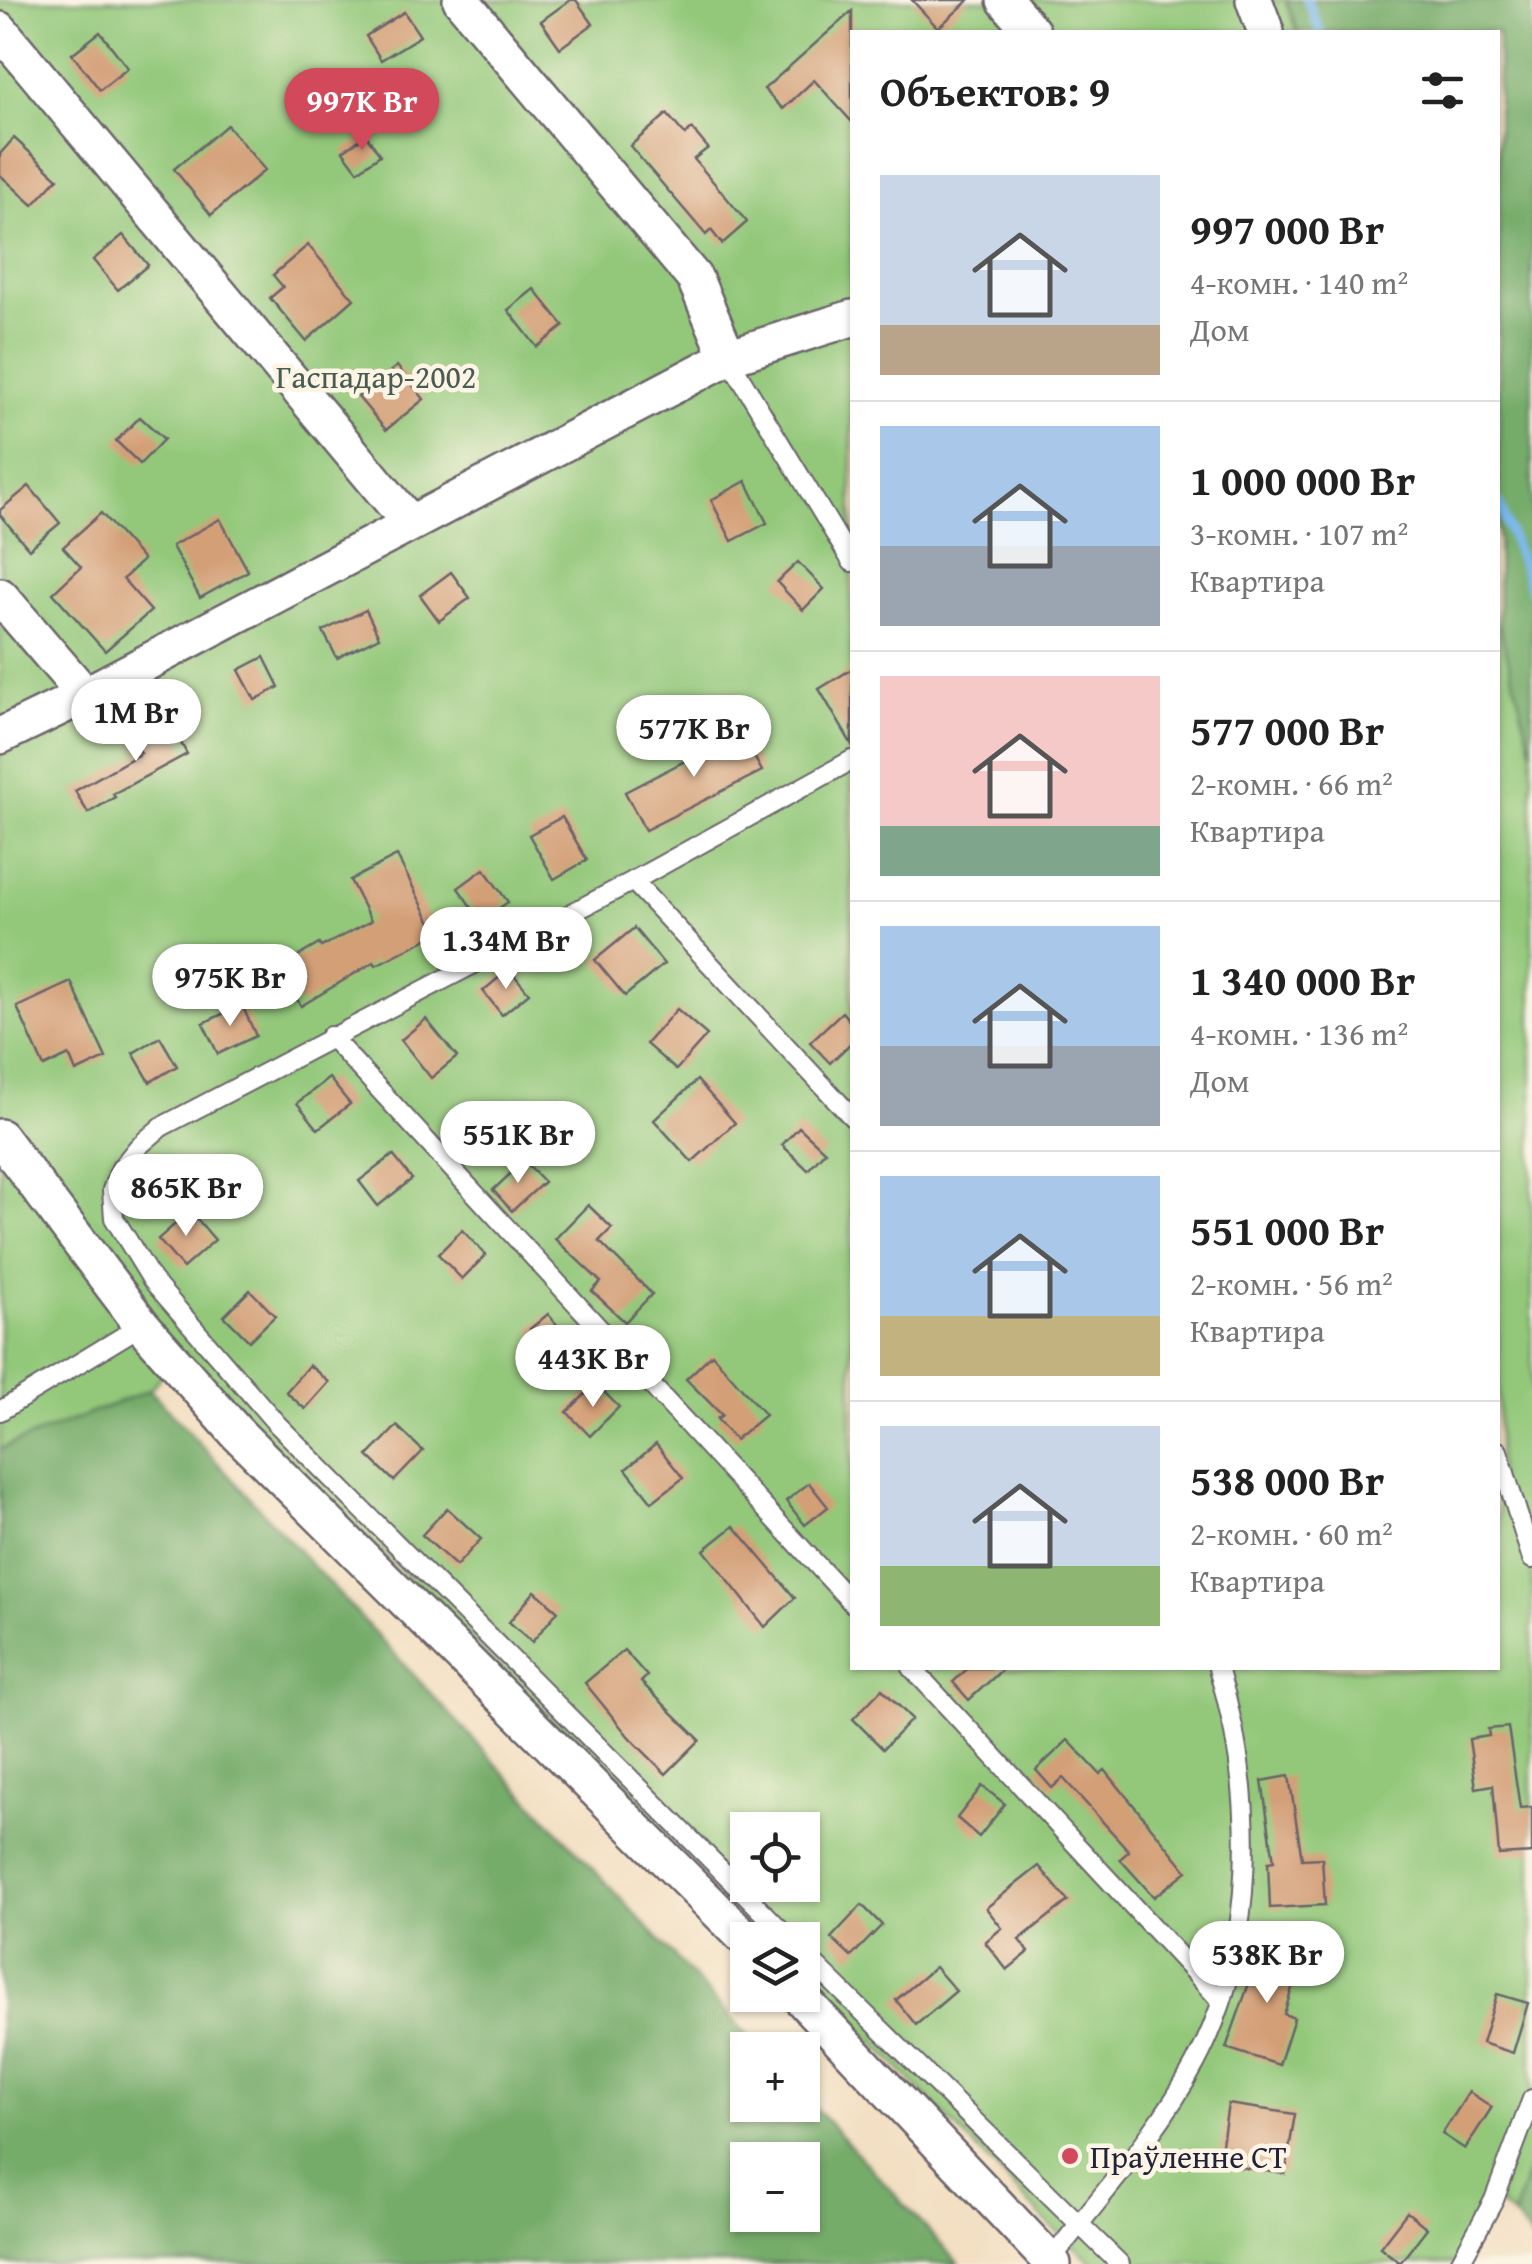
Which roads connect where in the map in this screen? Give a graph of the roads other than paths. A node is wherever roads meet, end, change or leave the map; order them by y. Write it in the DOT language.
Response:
graph roads {
  1 [pos="460,0"];
  2 [pos="1005,0"];
  3 [pos="1254,0"];
  4 [pos="0,30"];
  5 [pos="1030,30"];
  6 [pos="1265,30"];
  7 [pos="850,319"];
  8 [pos="728,357"];
  9 [pos="408,522"];
  10 [pos="850,559"];
  11 [pos="0,596"];
  12 [pos="84,695"];
  13 [pos="0,736"];
  14 [pos="850,761"];
  15 [pos="633,881"];
  16 [pos="330,1036"];
  17 [pos="850,1115"];
  18 [pos="0,1136"];
  19 [pos="142,1325"];
  20 [pos="0,1410"];
  21 [pos="1500,1457"];
  22 [pos="1532,1559"];
  23 [pos="850,1601"];
  24 [pos="914,1670"];
  25 [pos="1218,1670"];
  26 [pos="773,1922"];
  27 [pos="730,1923"];
  28 [pos="820,1970"];
  29 [pos="1220,2000"];
  30 [pos="814,2012"];
  31 [pos="1532,2099"];
  32 [pos="1078,2225"];
  33 [pos="1052,2263"];
  34 [pos="1120,2264"];
  35 [pos="1459,2264"];
  1 -- 8 [label="street"];
  2 -- 5 [label="street"];
  3 -- 6 [label="street"];
  4 -- 9 [label="street"];
  7 -- 8 [label="street"];
  8 -- 9 [label="street"];
  8 -- 10 [label="lane"];
  9 -- 12 [label="street"];
  11 -- 12 [label="street"];
  12 -- 13 [label="street"];
  14 -- 15 [label="lane"];
  15 -- 16 [label="lane"];
  15 -- 17 [label="lane"];
  16 -- 23 [label="lane"];
  16 -- 26 [label="lane"];
  18 -- 19 [label="street"];
  19 -- 20 [label="lane"];
  19 -- 27 [label="street"];
  21 -- 22 [label="lane"];
  24 -- 29 [label="lane"];
  25 -- 29 [label="lane"];
  28 -- 32 [label="lane"];
  29 -- 32 [label="lane"];
  30 -- 33 [label="street"];
  31 -- 35 [label="lane"];
  32 -- 33 [label="lane"];
  32 -- 34 [label="lane"];
}
